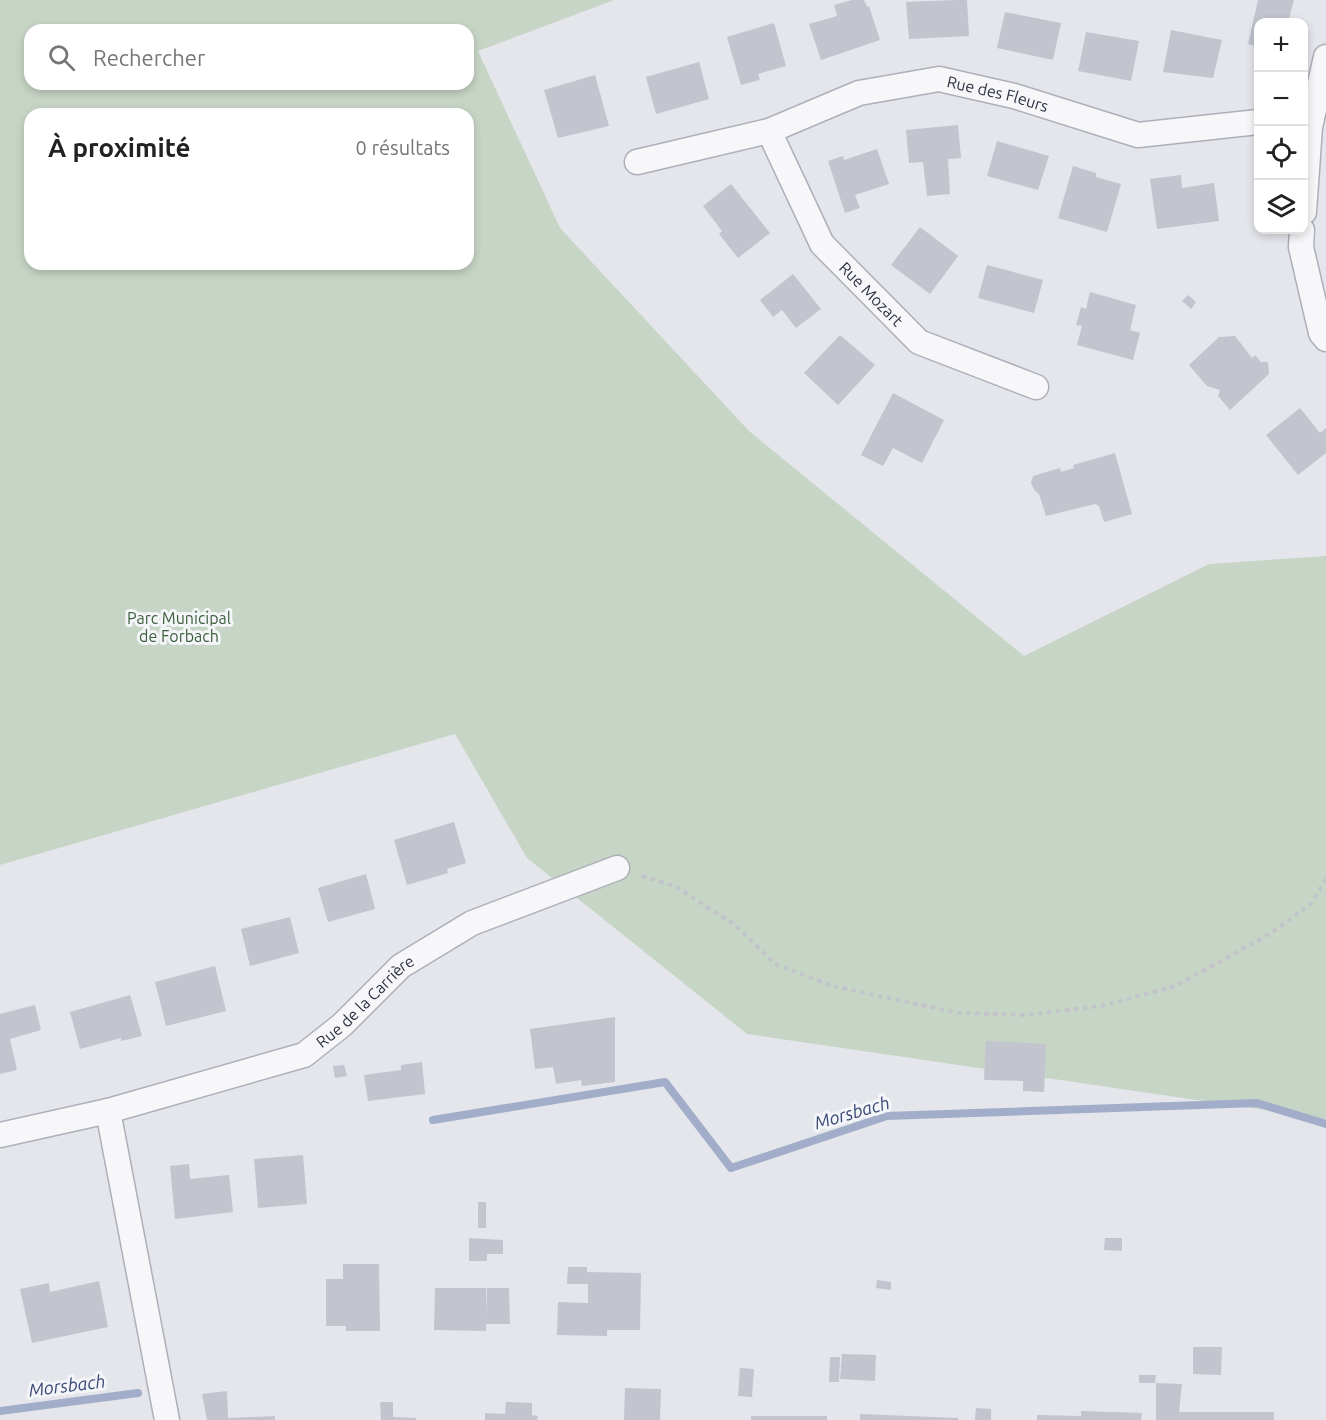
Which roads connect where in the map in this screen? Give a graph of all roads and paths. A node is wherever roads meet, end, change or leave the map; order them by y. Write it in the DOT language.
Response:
graph roads {
  1 [pos="1326,57"];
  2 [pos="1254,122"];
  3 [pos="1308,122"];
  4 [pos="769,131"];
  5 [pos="637,162"];
  6 [pos="1302,234"];
  7 [pos="1326,339"];
  8 [pos="1036,387"];
  9 [pos="616,868"];
  10 [pos="1326,879"];
  11 [pos="108,1111"];
  12 [pos="0,1135"];
  13 [pos="167,1420"];
  1 -- 3 [label="street"];
  2 -- 4 [label="street, Rue des Fleurs"];
  4 -- 5 [label="street, Rue des Fleurs"];
  4 -- 8 [label="street, Rue Mozart"];
  6 -- 7 [label="street"];
  9 -- 10 [label="path"];
  9 -- 11 [label="street, Rue de la Carrière"];
  11 -- 12 [label="street, Rue de la Carrière"];
  11 -- 13 [label="street"];
}
